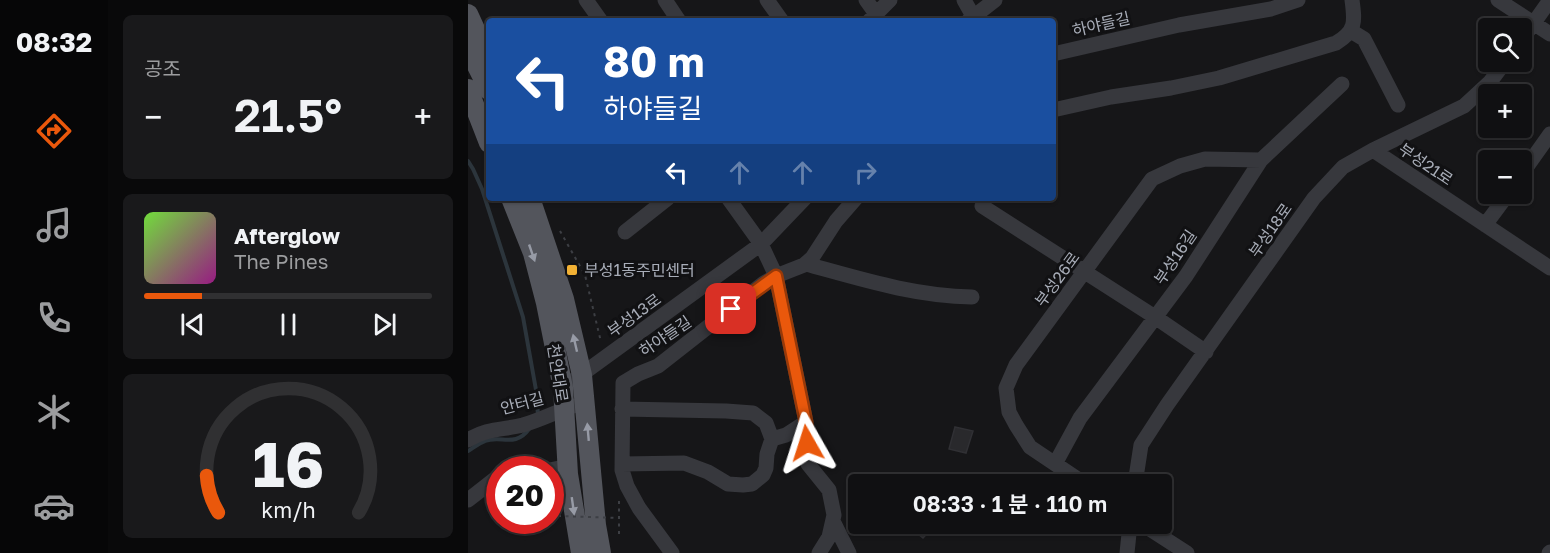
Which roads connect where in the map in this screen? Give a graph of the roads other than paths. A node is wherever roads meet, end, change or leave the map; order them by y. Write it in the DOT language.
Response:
graph roads {
  1 [pos="586,0"];
  2 [pos="665,0"];
  3 [pos="767,0"];
  4 [pos="866,0"];
  5 [pos="890,0"];
  6 [pos="964,0"];
  7 [pos="995,0"];
  8 [pos="1298,0"];
  9 [pos="1352,0"];
  10 [pos="1498,0"];
  11 [pos="1550,0"];
  12 [pos="468,14"];
  13 [pos="872,17"];
  14 [pos="599,18"];
  15 [pos="677,18"];
  16 [pos="780,18"];
  17 [pos="971,18"];
  18 [pos="972,18"];
  19 [pos="1534,24"];
  20 [pos="1532,27"];
  21 [pos="1351,31"];
  22 [pos="1550,34"];
  23 [pos="468,48"];
  24 [pos="1056,53"];
  25 [pos="486,57"];
  26 [pos="1498,72"];
  27 [pos="486,84"];
  28 [pos="1342,84"];
  29 [pos="468,89"];
  30 [pos="1398,105"];
  31 [pos="468,108"];
  32 [pos="1056,109"];
  33 [pos="1550,134"];
  34 [pos="486,135"];
  35 [pos="486,138"];
  36 [pos="1373,150"];
  37 [pos="1532,159"];
  38 [pos="1261,160"];
  39 [pos="512,201"];
  40 [pos="531,201"];
  41 [pos="664,201"];
  42 [pos="730,201"];
  43 [pos="802,201"];
  44 [pos="854,201"];
  45 [pos="1501,204"];
  46 [pos="982,206"];
  47 [pos="1485,225"];
  48 [pos="625,232"];
  49 [pos="760,244"];
  50 [pos="806,264"];
  51 [pos="1550,268"];
  52 [pos="1084,273"];
  53 [pos="776,276"];
  54 [pos="972,297"];
  55 [pos="1155,317"];
  56 [pos="1206,352"];
  57 [pos="582,375"];
  58 [pos="563,388"];
  59 [pos="585,401"];
  60 [pos="622,410"];
  61 [pos="555,413"];
  62 [pos="806,422"];
  63 [pos="772,439"];
  64 [pos="468,440"];
  65 [pos="558,456"];
  66 [pos="1055,464"];
  67 [pos="622,465"];
  68 [pos="1070,474"];
  69 [pos="1137,474"];
  70 [pos="486,486"];
  71 [pos="564,487"];
  72 [pos="468,500"];
  73 [pos="833,521"];
  74 [pos="1129,534"];
  75 [pos="1157,534"];
  76 [pos="581,553"];
  77 [pos="601,553"];
  78 [pos="672,553"];
  79 [pos="819,553"];
  80 [pos="849,553"];
  81 [pos="1128,553"];
  82 [pos="1186,553"];
  1 -- 14 [label="street"];
  2 -- 15 [label="street"];
  3 -- 16 [label="street"];
  4 -- 13 [label="street"];
  5 -- 13 [label="street"];
  6 -- 17 [label="street"];
  7 -- 18 [label="street"];
  8 -- 24 [label="street, 하야들길"];
  9 -- 21 [label="street"];
  10 -- 19 [label="street"];
  11 -- 19 [label="street"];
  12 -- 25 [label="main road"];
  19 -- 20 [label="street"];
  19 -- 22 [label="street"];
  21 -- 30 [label="street"];
  21 -- 32 [label="street"];
  23 -- 27 [label="main road"];
  26 -- 36 [label="street, 부성18로"];
  28 -- 38 [label="street, 부성16길"];
  29 -- 34 [label="main road"];
  31 -- 35 [label="main road"];
  33 -- 37 [label="street"];
  36 -- 47 [label="street, 부성21로"];
  36 -- 56 [label="street, 부성18로"];
  38 -- 52 [label="street, 부성26로"];
  38 -- 55 [label="street, 부성16길"];
  39 -- 58 [label="main road, 천안대로, one-way"];
  57 -- 40 [label="main road, 천안대로, one-way"];
  41 -- 48 [label="street"];
  42 -- 49 [label="street"];
  43 -- 49 [label="street, 부성13로"];
  44 -- 50 [label="street"];
  45 -- 47 [label="street"];
  46 -- 52 [label="street"];
  47 -- 51 [label="street, 부성21로"];
  49 -- 53 [label="street"];
  49 -- 57 [label="street, 부성13로"];
  50 -- 53 [label="street, 하야들길"];
  50 -- 54 [label="street"];
  52 -- 55 [label="street"];
  52 -- 66 [label="street, 부성26로"];
  53 -- 60 [label="street, 하야들길"];
  53 -- 62 [label="street"];
  55 -- 56 [label="street"];
  55 -- 66 [label="street, 부성16길"];
  56 -- 69 [label="street, 부성18로"];
  57 -- 58 [label="street, 부성13로"];
  57 -- 59 [label="main road, 천안대로"];
  58 -- 61 [label="main road, 천안대로"];
  59 -- 61 [label="street, 안터길"];
  77 -- 59 [label="main road, 천안대로, one-way"];
  60 -- 63 [label="street"];
  60 -- 67 [label="street"];
  61 -- 64 [label="street, 안터길"];
  61 -- 65 [label="main road, 천안대로"];
  62 -- 63 [label="street"];
  62 -- 73 [label="street"];
  63 -- 67 [label="street"];
  66 -- 68 [label="street, 부성26로"];
  67 -- 78 [label="street"];
  70 -- 72 [label="street"];
  71 -- 76 [label="main road, 천안대로, one-way"];
  73 -- 79 [label="street"];
  73 -- 80 [label="street"];
  74 -- 81 [label="street"];
  75 -- 82 [label="street"];
}
